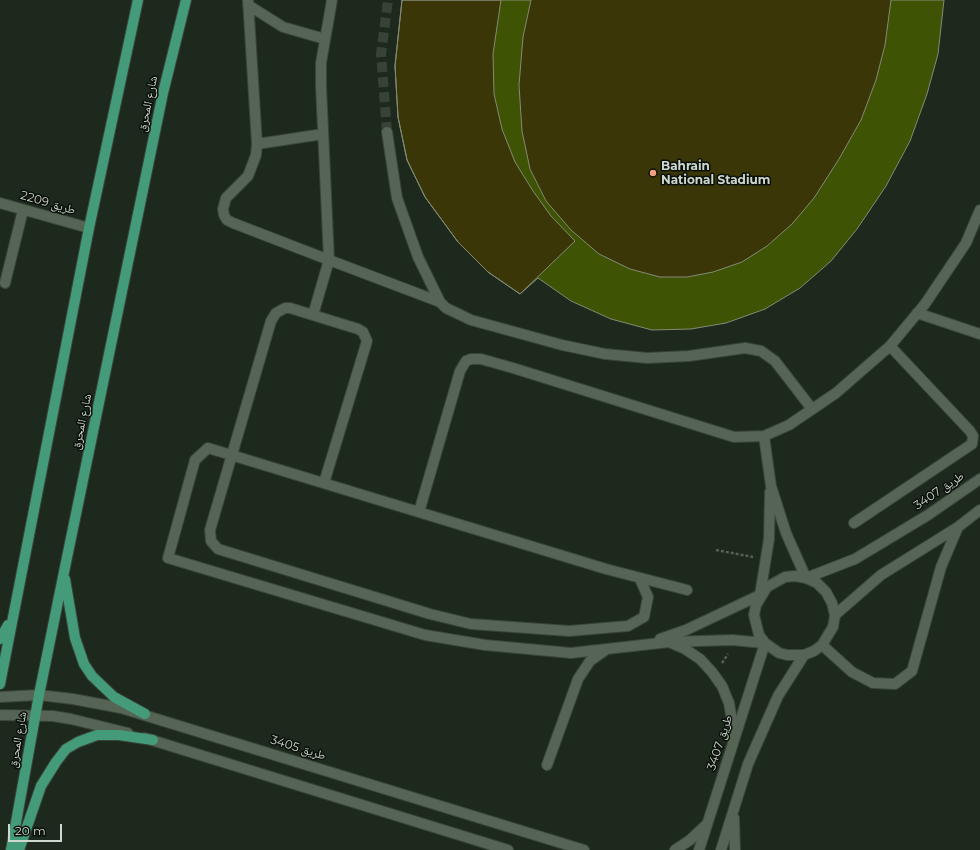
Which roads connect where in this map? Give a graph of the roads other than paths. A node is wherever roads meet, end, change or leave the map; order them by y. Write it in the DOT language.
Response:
graph roads {
  1 [pos="138,0"];
  2 [pos="186,0"];
  3 [pos="332,0"];
  4 [pos="248,3"];
  5 [pos="325,39"];
  6 [pos="387,132"];
  7 [pos="323,134"];
  8 [pos="257,144"];
  9 [pos="0,203"];
  10 [pos="23,210"];
  11 [pos="980,210"];
  12 [pos="89,228"];
  13 [pos="329,260"];
  14 [pos="5,283"];
  15 [pos="440,302"];
  16 [pos="917,313"];
  17 [pos="316,316"];
  18 [pos="980,334"];
  19 [pos="890,346"];
  20 [pos="812,410"];
  21 [pos="764,436"];
  22 [pos="232,455"];
  23 [pos="980,479"];
  24 [pos="324,483"];
  25 [pos="771,486"];
  26 [pos="980,510"];
  27 [pos="419,512"];
  28 [pos="854,524"];
  29 [pos="958,527"];
  30 [pos="64,572"];
  31 [pos="806,578"];
  32 [pos="640,579"];
  33 [pos="687,590"];
  34 [pos="760,595"];
  35 [pos="834,615"];
  36 [pos="12,618"];
  37 [pos="0,639"];
  38 [pos="669,642"];
  39 [pos="766,643"];
  40 [pos="645,644"];
  41 [pos="822,645"];
  42 [pos="608,649"];
  43 [pos="804,655"];
  44 [pos="0,684"];
  45 [pos="39,695"];
  46 [pos="0,697"];
  47 [pos="36,714"];
  48 [pos="145,714"];
  49 [pos="0,715"];
  50 [pos="734,737"];
  51 [pos="153,740"];
  52 [pos="548,765"];
  53 [pos="734,810"];
  54 [pos="708,823"];
  55 [pos="12,850"];
  56 [pos="19,850"];
  57 [pos="508,850"];
  58 [pos="584,850"];
  59 [pos="675,850"];
  60 [pos="699,850"];
  61 [pos="721,850"];
  62 [pos="735,850"];
  1 -- 12 [label="main road"];
  2 -- 30 [label="main road, شارع المحرق"];
  3 -- 5 [label="street"];
  4 -- 5 [label="street"];
  4 -- 8 [label="street"];
  5 -- 7 [label="street"];
  6 -- 15 [label="street"];
  7 -- 8 [label="street"];
  7 -- 13 [label="street"];
  8 -- 13 [label="street"];
  9 -- 10 [label="street, طريق 2209"];
  10 -- 12 [label="street, طريق 2209"];
  10 -- 14 [label="street"];
  11 -- 16 [label="street"];
  12 -- 36 [label="main road"];
  13 -- 15 [label="street"];
  13 -- 17 [label="street"];
  15 -- 20 [label="street"];
  16 -- 18 [label="street"];
  16 -- 19 [label="street"];
  17 -- 22 [label="street"];
  17 -- 24 [label="street"];
  19 -- 20 [label="street"];
  19 -- 28 [label="street"];
  20 -- 21 [label="street"];
  21 -- 25 [label="street"];
  21 -- 27 [label="street"];
  22 -- 24 [label="street"];
  22 -- 32 [label="street"];
  22 -- 42 [label="street"];
  23 -- 31 [label="street, طريق 3407"];
  24 -- 27 [label="street"];
  25 -- 31 [label="street"];
  25 -- 34 [label="street"];
  26 -- 29 [label="street"];
  27 -- 32 [label="street"];
  29 -- 35 [label="street"];
  29 -- 41 [label="street"];
  30 -- 45 [label="main road, شارع المحرق"];
  30 -- 48 [label="main road"];
  31 -- 34 [label="street"];
  31 -- 35 [label="street"];
  32 -- 33 [label="street"];
  34 -- 39 [label="street"];
  34 -- 40 [label="street"];
  35 -- 41 [label="street"];
  36 -- 37 [label="main road"];
  36 -- 44 [label="main road"];
  38 -- 39 [label="street"];
  38 -- 40 [label="street"];
  38 -- 50 [label="street"];
  39 -- 43 [label="street"];
  39 -- 50 [label="street, طريق 3407"];
  40 -- 42 [label="street"];
  41 -- 43 [label="street"];
  42 -- 52 [label="street"];
  43 -- 53 [label="street"];
  45 -- 46 [label="street, طريق 3405"];
  45 -- 47 [label="main road, شارع المحرق"];
  45 -- 48 [label="street, طريق 3405"];
  47 -- 49 [label="street"];
  47 -- 51 [label="street"];
  47 -- 55 [label="main road, شارع المحرق"];
  48 -- 58 [label="street, طريق 3405"];
  50 -- 54 [label="street, طريق 3407"];
  51 -- 56 [label="main road"];
  51 -- 57 [label="street"];
  53 -- 61 [label="street"];
  53 -- 62 [label="street"];
  54 -- 59 [label="street"];
  54 -- 60 [label="street, طريق 3407"];
}
